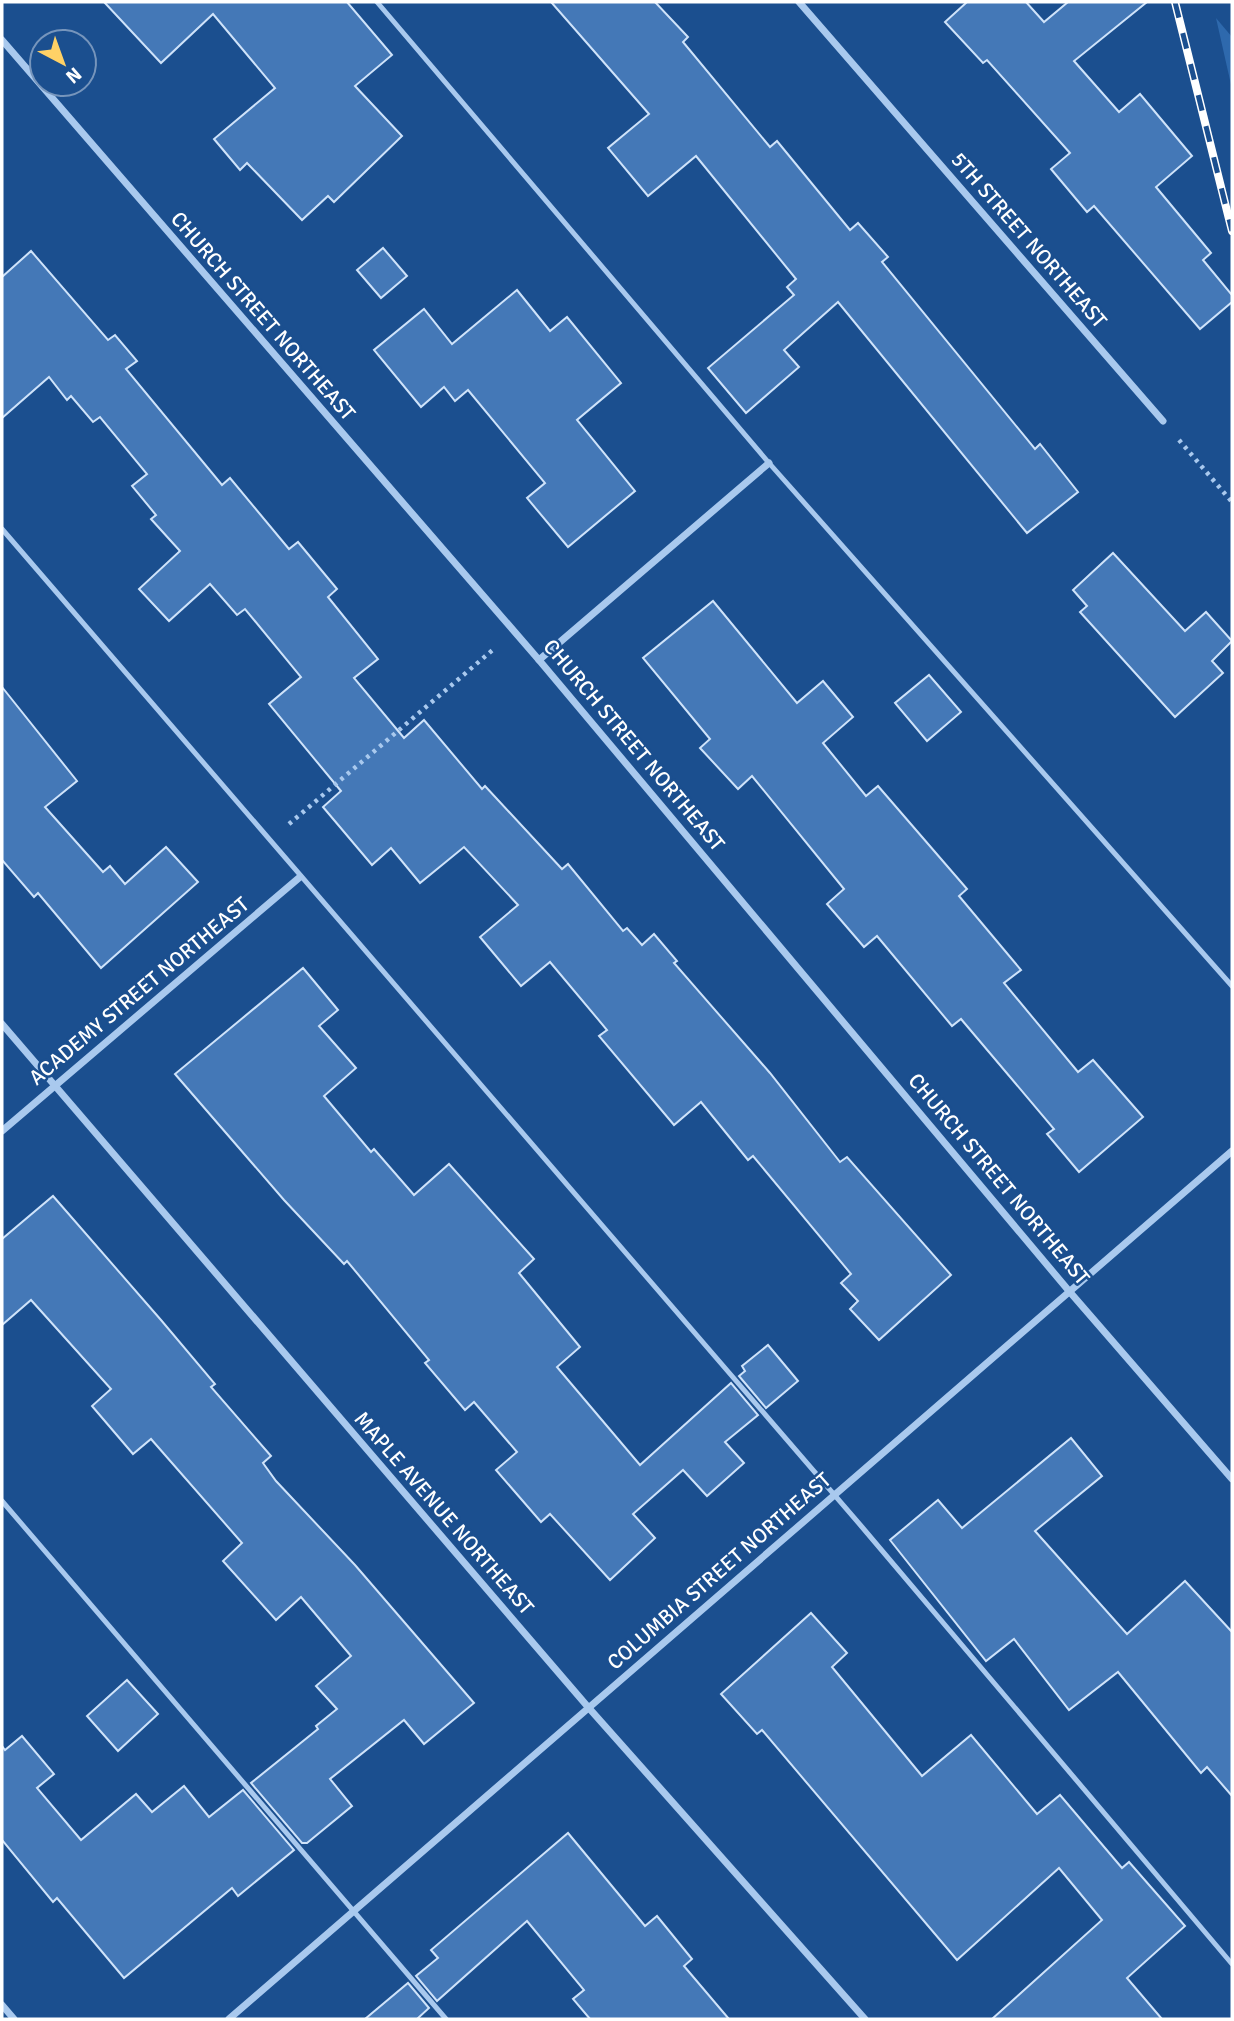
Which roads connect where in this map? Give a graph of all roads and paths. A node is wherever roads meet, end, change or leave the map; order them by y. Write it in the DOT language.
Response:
graph roads {
  1 [pos="377,2"];
  2 [pos="799,2"];
  3 [pos="2,40"];
  4 [pos="1163,421"];
  5 [pos="769,463"];
  6 [pos="1232,502"];
  7 [pos="2,529"];
  8 [pos="515,632"];
  9 [pos="539,660"];
  10 [pos="270,840"];
  11 [pos="300,877"];
  12 [pos="1232,986"];
  13 [pos="2,1024"];
  14 [pos="55,1086"];
  15 [pos="2,1131"];
  16 [pos="1232,1151"];
  17 [pos="1069,1291"];
  18 [pos="1232,1479"];
  19 [pos="835,1496"];
  20 [pos="2,1501"];
  21 [pos="588,1707"];
  22 [pos="354,1911"];
  23 [pos="1232,1964"];
  24 [pos="2,2005"];
  25 [pos="14,2019"];
  26 [pos="229,2019"];
  27 [pos="446,2019"];
  28 [pos="865,2019"];
  1 -- 5 [label="lane"];
  2 -- 4 [label="street, 5TH STREET NORTHEAST"];
  3 -- 8 [label="street, CHURCH STREET NORTHEAST"];
  4 -- 6 [label="path"];
  5 -- 9 [label="street"];
  5 -- 12 [label="lane"];
  7 -- 10 [label="lane"];
  8 -- 9 [label="street, CHURCH STREET NORTHEAST"];
  8 -- 10 [label="path"];
  9 -- 17 [label="street, CHURCH STREET NORTHEAST"];
  10 -- 11 [label="lane"];
  11 -- 14 [label="street, ACADEMY STREET NORTHEAST"];
  11 -- 19 [label="lane"];
  13 -- 14 [label="street, MAPLE AVENUE NORTHEAST"];
  14 -- 15 [label="street, ACADEMY STREET NORTHEAST"];
  14 -- 21 [label="street, MAPLE AVENUE NORTHEAST"];
  16 -- 17 [label="street, COLUMBIA STREET NORTHEAST"];
  17 -- 18 [label="street, CHURCH STREET NORTHEAST"];
  17 -- 19 [label="street, COLUMBIA STREET NORTHEAST"];
  19 -- 21 [label="street, COLUMBIA STREET NORTHEAST"];
  19 -- 23 [label="lane"];
  20 -- 22 [label="lane"];
  21 -- 22 [label="street, COLUMBIA STREET NORTHEAST"];
  21 -- 28 [label="street, MAPLE AVENUE NORTHEAST"];
  22 -- 26 [label="street, COLUMBIA STREET NORTHEAST"];
  22 -- 27 [label="lane"];
  24 -- 25 [label="street"];
}
